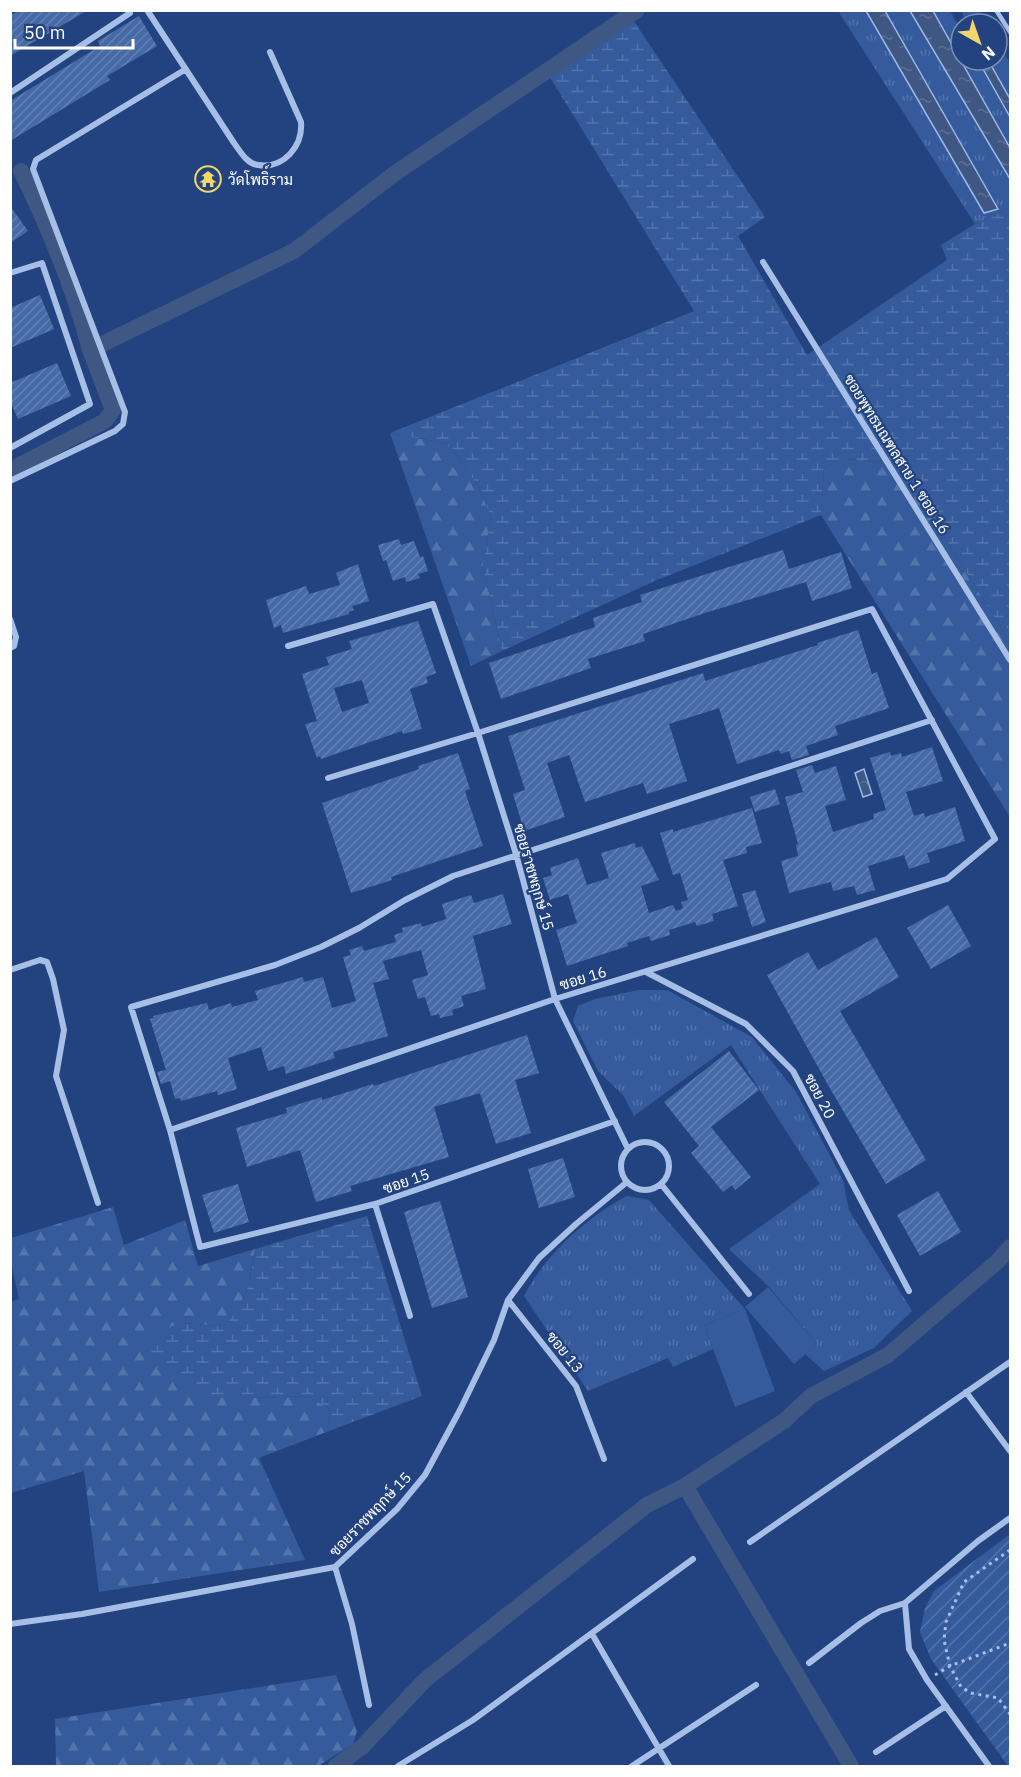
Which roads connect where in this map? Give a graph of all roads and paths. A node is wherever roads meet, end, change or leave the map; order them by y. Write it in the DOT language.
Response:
graph roads {
  1 [pos="147,10"];
  2 [pos="996,10"];
  3 [pos="130,13"];
  4 [pos="1011,32"];
  5 [pos="270,52"];
  6 [pos="186,69"];
  7 [pos="10,93"];
  8 [pos="763,262"];
  9 [pos="10,273"];
  10 [pos="10,447"];
  11 [pos="10,481"];
  12 [pos="10,619"];
  13 [pos="288,646"];
  14 [pos="10,648"];
  15 [pos="1011,660"];
  16 [pos="932,720"];
  17 [pos="478,733"];
  18 [pos="328,778"];
  19 [pos="516,854"];
  20 [pos="10,970"];
  21 [pos="646,972"];
  22 [pos="555,999"];
  23 [pos="615,1121"];
  24 [pos="171,1130"];
  25 [pos="628,1149"];
  26 [pos="627,1182"];
  27 [pos="661,1184"];
  28 [pos="98,1203"];
  29 [pos="375,1204"];
  30 [pos="909,1291"];
  31 [pos="749,1294"];
  32 [pos="508,1300"];
  33 [pos="410,1316"];
  34 [pos="1011,1362"];
  35 [pos="966,1392"];
  36 [pos="1011,1450"];
  37 [pos="604,1459"];
  38 [pos="1011,1518"];
  39 [pos="750,1542"];
  40 [pos="1011,1550"];
  41 [pos="693,1559"];
  42 [pos="335,1567"];
  43 [pos="905,1603"];
  44 [pos="10,1624"];
  45 [pos="592,1634"];
  46 [pos="1011,1642"];
  47 [pos="809,1663"];
  48 [pos="950,1666"];
  49 [pos="927,1680"];
  50 [pos="756,1685"];
  51 [pos="369,1705"];
  52 [pos="946,1706"];
  53 [pos="1011,1714"];
  54 [pos="659,1750"];
  55 [pos="876,1752"];
  56 [pos="398,1767"];
  57 [pos="632,1767"];
  58 [pos="669,1767"];
  59 [pos="989,1767"];
  1 -- 6 [label="street"];
  2 -- 4 [label="lane"];
  3 -- 7 [label="street"];
  5 -- 6 [label="street"];
  6 -- 11 [label="street"];
  8 -- 15 [label="street, ซอยพุทธมณฑลสาย 1 ซอย 16"];
  9 -- 10 [label="street"];
  12 -- 14 [label="street"];
  13 -- 17 [label="street, ซอยราชพฤกษ์ 15"];
  16 -- 17 [label="street"];
  16 -- 19 [label="street"];
  16 -- 21 [label="street, ซอย 16"];
  17 -- 18 [label="street"];
  17 -- 19 [label="street, ซอยราชพฤกษ์ 15"];
  19 -- 22 [label="street, ซอยราชพฤกษ์ 15"];
  19 -- 24 [label="street"];
  20 -- 28 [label="street"];
  21 -- 22 [label="street, ซอย 16"];
  21 -- 30 [label="street, ซอย 20"];
  22 -- 23 [label="street, ซอยราชพฤกษ์ 15"];
  22 -- 24 [label="street, ซอย 16"];
  23 -- 25 [label="street, ซอยราชพฤกษ์ 15"];
  23 -- 29 [label="street, ซอย 15"];
  24 -- 29 [label="street, ซอย 15"];
  25 -- 26 [label="street"];
  25 -- 27 [label="street"];
  26 -- 27 [label="street"];
  26 -- 32 [label="street, ซอยราชพฤกษ์ 15"];
  27 -- 31 [label="street"];
  29 -- 33 [label="street"];
  32 -- 37 [label="street, ซอย 13"];
  32 -- 42 [label="street, ซอยราชพฤกษ์ 15"];
  34 -- 35 [label="street"];
  35 -- 36 [label="street"];
  35 -- 39 [label="street"];
  38 -- 43 [label="street"];
  40 -- 48 [label="path"];
  41 -- 45 [label="street"];
  42 -- 44 [label="street, ซอยราชพฤกษ์ 15"];
  42 -- 51 [label="street"];
  43 -- 47 [label="street"];
  43 -- 49 [label="street"];
  45 -- 54 [label="street"];
  45 -- 56 [label="street"];
  46 -- 48 [label="path"];
  48 -- 49 [label="path"];
  48 -- 53 [label="path"];
  49 -- 52 [label="street"];
  50 -- 54 [label="street"];
  52 -- 55 [label="street"];
  52 -- 59 [label="street"];
  54 -- 57 [label="street"];
  54 -- 58 [label="street"];
}
